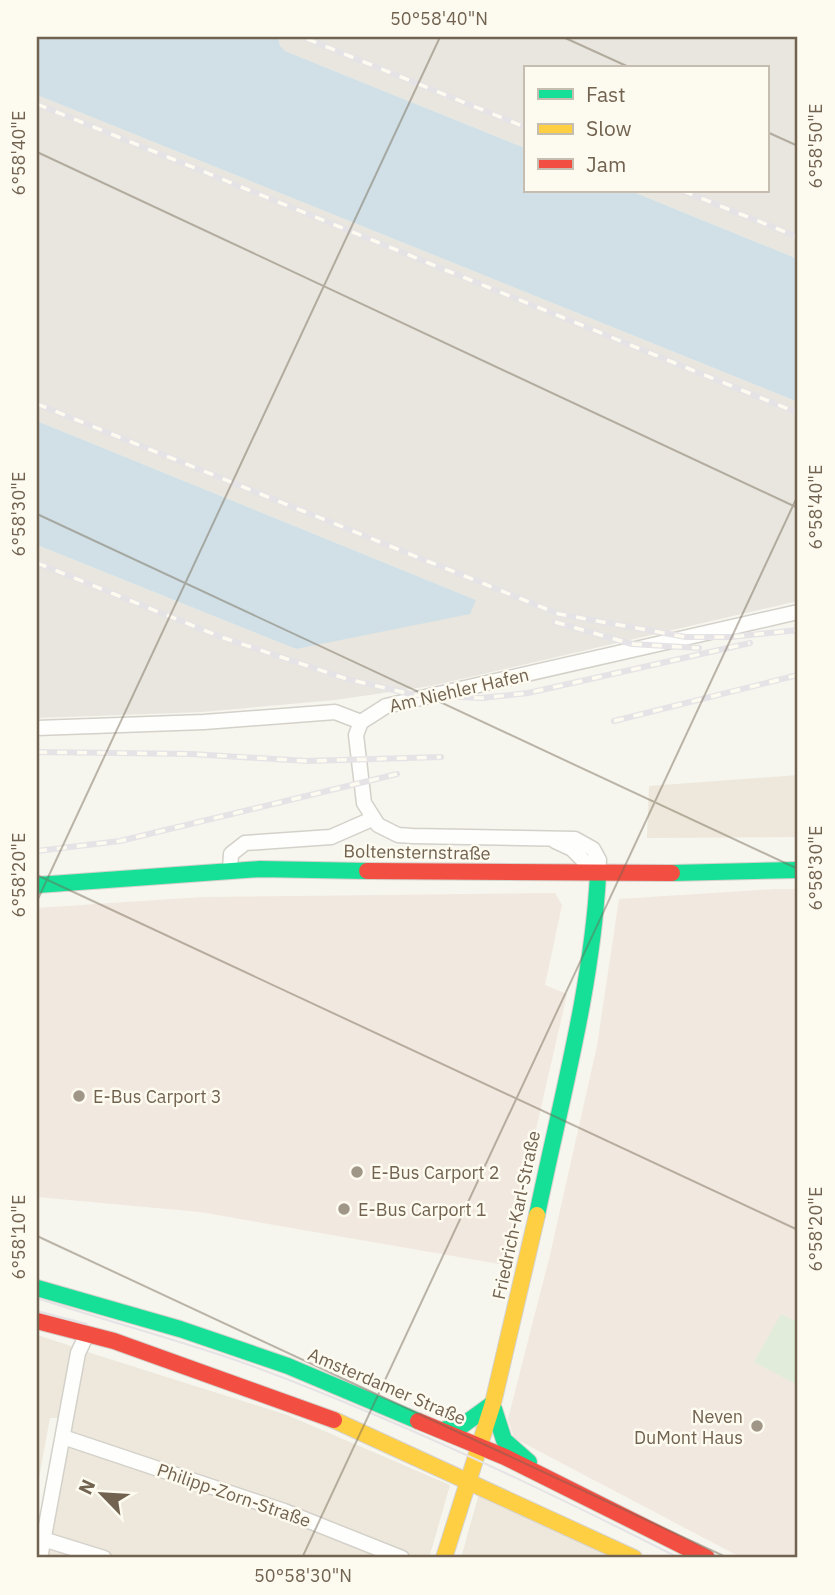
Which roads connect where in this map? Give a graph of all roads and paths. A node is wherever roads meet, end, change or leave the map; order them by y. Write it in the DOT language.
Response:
graph roads {
  1 [pos="798,612"];
  2 [pos="361,722"];
  3 [pos="37,728"];
  4 [pos="372,819"];
  5 [pos="230,870"];
  6 [pos="798,870"];
  7 [pos="598,875"];
  8 [pos="37,886"];
  9 [pos="37,1288"];
  10 [pos="37,1321"];
  11 [pos="87,1334"];
  12 [pos="288,1366"];
  13 [pos="244,1374"];
  14 [pos="493,1403"];
  15 [pos="442,1430"];
  16 [pos="63,1437"];
  17 [pos="481,1446"];
  18 [pos="469,1480"];
  19 [pos="557,1484"];
  20 [pos="662,1536"];
  21 [pos="43,1539"];
  22 [pos="666,1556"];
  23 [pos="40,1558"];
  24 [pos="104,1558"];
  25 [pos="402,1558"];
  26 [pos="444,1558"];
  27 [pos="637,1558"];
  28 [pos="707,1558"];
  1 -- 2 [label="street, Am Niehler Hafen"];
  2 -- 3 [label="street"];
  2 -- 4 [label="street"];
  4 -- 5 [label="street"];
  4 -- 7 [label="street"];
  5 -- 7 [label="main road, Boltensternstraße"];
  5 -- 8 [label="main road, Boltensternstraße"];
  6 -- 7 [label="main road, Boltensternstraße"];
  7 -- 14 [label="main road, Friedrich-Karl-Straße"];
  9 -- 12 [label="main road, Amsterdamer Straße"];
  10 -- 11 [label="main road"];
  11 -- 13 [label="main road"];
  11 -- 16 [label="street"];
  12 -- 13 [label="main road"];
  12 -- 15 [label="main road, Amsterdamer Straße"];
  13 -- 18 [label="main road"];
  14 -- 15 [label="main road"];
  14 -- 17 [label="main road, Friedrich-Karl-Straße"];
  14 -- 19 [label="main road"];
  15 -- 17 [label="main road, Amsterdamer Straße"];
  16 -- 21 [label="street"];
  16 -- 25 [label="street, Philipp-Zorn-Straße"];
  17 -- 18 [label="main road, Friedrich-Karl-Straße"];
  17 -- 19 [label="main road, Amsterdamer Straße"];
  18 -- 26 [label="main road, Friedrich-Karl-Straße"];
  18 -- 27 [label="main road"];
  19 -- 20 [label="main road, Amsterdamer Straße"];
  20 -- 22 [label="main road"];
  20 -- 28 [label="main road, Amsterdamer Straße"];
  21 -- 23 [label="street"];
  21 -- 24 [label="street"];
}
